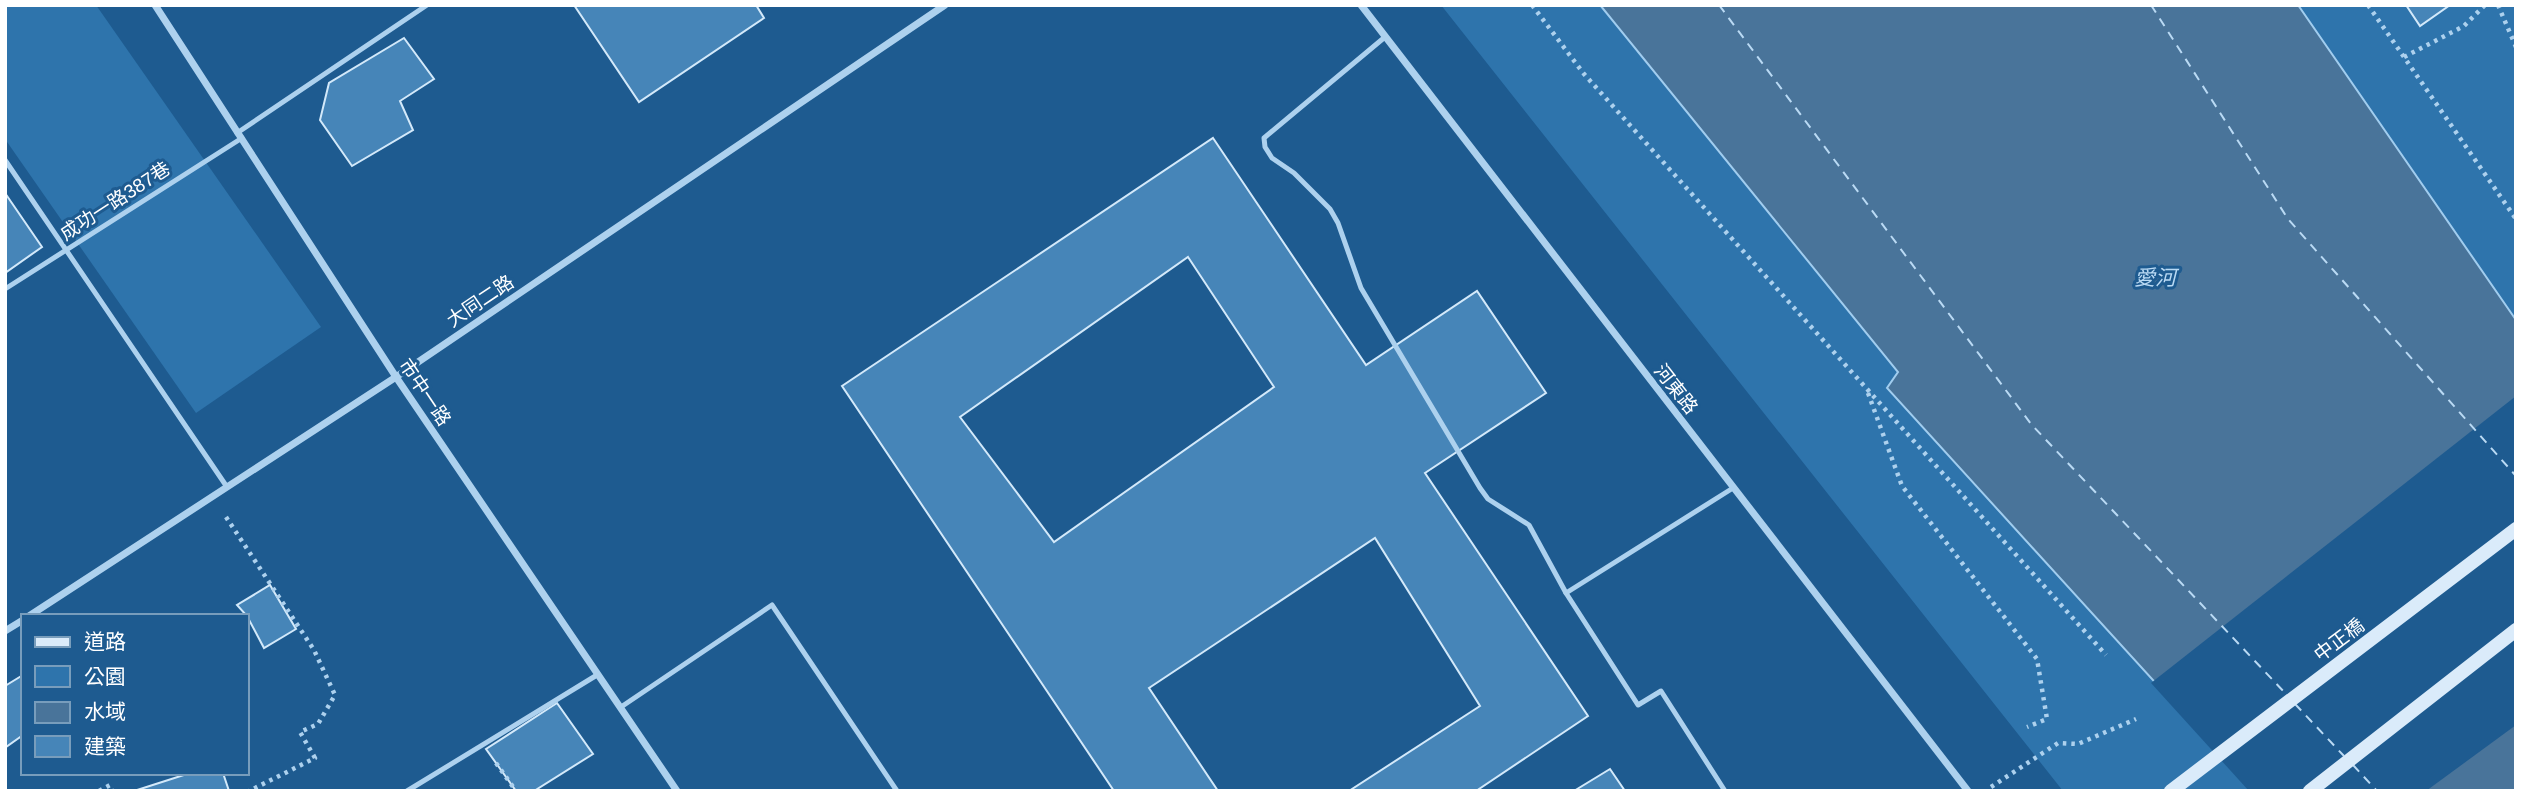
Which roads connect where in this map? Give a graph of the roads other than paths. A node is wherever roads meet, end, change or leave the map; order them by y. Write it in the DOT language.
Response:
graph roads {
  1 [pos="155,5"];
  2 [pos="427,5"];
  3 [pos="945,5"];
  4 [pos="1361,5"];
  5 [pos="1385,37"];
  6 [pos="239,135"];
  7 [pos="5,160"];
  8 [pos="68,250"];
  9 [pos="5,289"];
  10 [pos="396,377"];
  11 [pos="228,487"];
  12 [pos="1733,488"];
  13 [pos="2516,529"];
  14 [pos="1566,593"];
  15 [pos="32,614"];
  16 [pos="21,621"];
  17 [pos="2516,630"];
  18 [pos="5,631"];
  19 [pos="597,675"];
  20 [pos="621,707"];
  21 [pos="407,791"];
  22 [pos="677,791"];
  23 [pos="897,791"];
  24 [pos="1725,791"];
  25 [pos="1968,791"];
  26 [pos="2171,791"];
  27 [pos="2310,791"];
  1 -- 6 [label="street, 市中一路"];
  2 -- 6 [label="lane, 成功一路387巷"];
  3 -- 10 [label="street, 大同二路"];
  4 -- 5 [label="street, 河東路"];
  5 -- 12 [label="street, 河東路"];
  5 -- 14 [label="lane"];
  6 -- 8 [label="lane, 成功一路387巷"];
  6 -- 10 [label="street, 市中一路"];
  7 -- 8 [label="lane"];
  8 -- 9 [label="lane, 成功一路387巷"];
  8 -- 11 [label="lane"];
  10 -- 11 [label="street, 大同二路"];
  10 -- 19 [label="street, 市中一路"];
  11 -- 15 [label="street, 大同二路"];
  12 -- 14 [label="lane"];
  12 -- 25 [label="street, 河東路"];
  13 -- 26 [label="street, 中正橋"];
  14 -- 24 [label="lane"];
  16 -- 18 [label="street"];
  17 -- 27 [label="street"];
  19 -- 20 [label="street, 市中一路"];
  19 -- 21 [label="lane"];
  20 -- 22 [label="street, 市中一路"];
  20 -- 23 [label="lane"];
}
